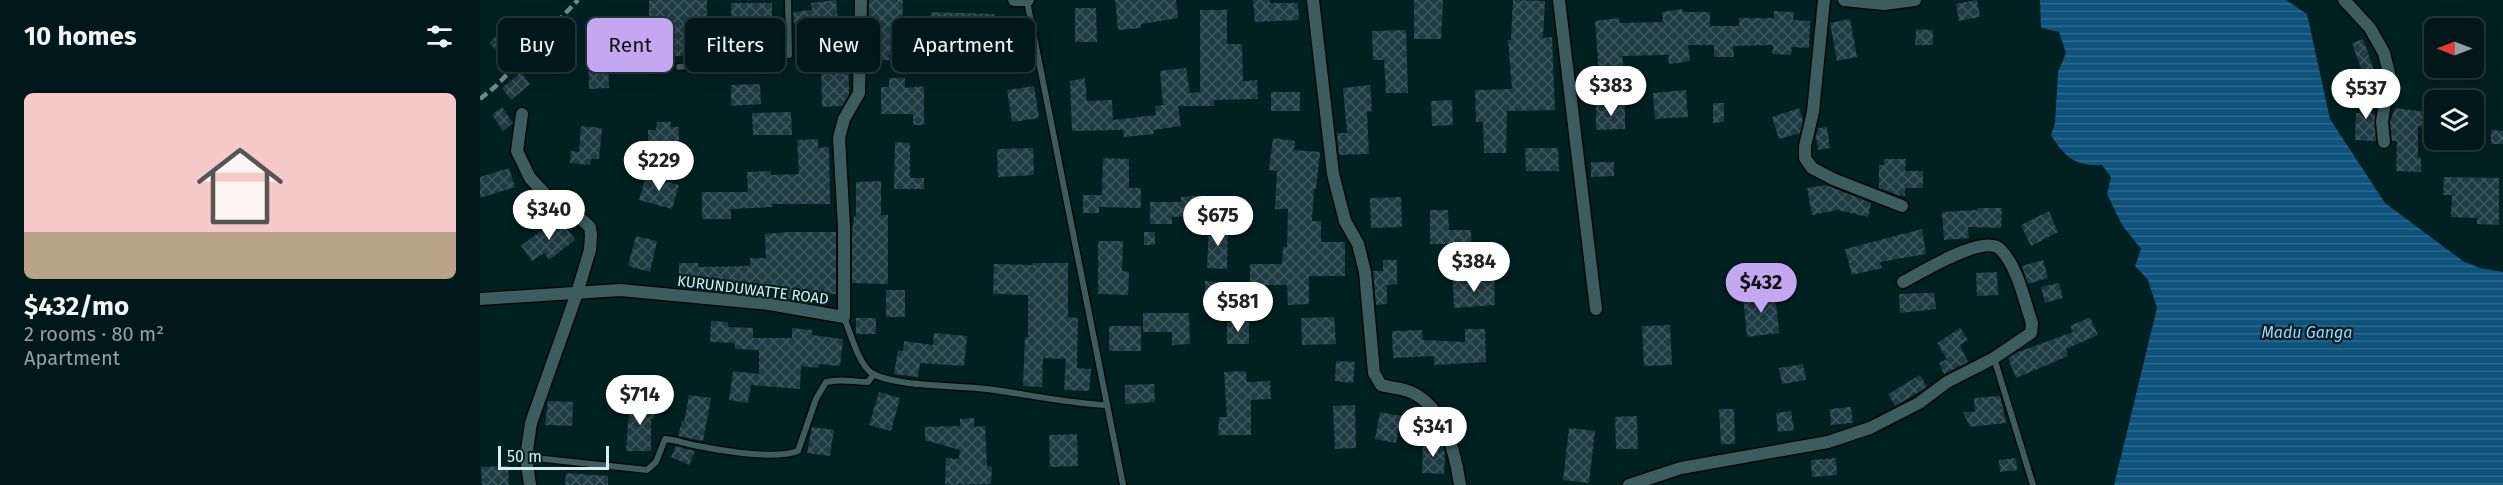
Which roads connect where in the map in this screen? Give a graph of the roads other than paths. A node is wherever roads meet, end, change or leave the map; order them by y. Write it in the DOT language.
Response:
graph roads {
  1 [pos="788,0"];
  2 [pos="861,0"];
  3 [pos="1014,0"];
  4 [pos="1027,0"];
  5 [pos="1313,0"];
  6 [pos="1559,0"];
  7 [pos="1824,0"];
  8 [pos="1844,0"];
  9 [pos="1915,0"];
  10 [pos="2344,0"];
  11 [pos="679,67"];
  12 [pos="522,114"];
  13 [pos="2384,142"];
  14 [pos="1902,206"];
  15 [pos="1903,282"];
  16 [pos="577,293"];
  17 [pos="480,298"];
  18 [pos="1596,309"];
  19 [pos="844,317"];
  20 [pos="1994,358"];
  21 [pos="874,374"];
  22 [pos="1105,405"];
  23 [pos="526,457"];
  24 [pos="530,485"];
  25 [pos="1123,485"];
  26 [pos="1460,485"];
  27 [pos="1629,485"];
  28 [pos="2033,485"];
  1 -- 11 [label="lane"];
  2 -- 19 [label="street, KURUNDUWATTE ROAD"];
  3 -- 4 [label="street"];
  4 -- 22 [label="lane"];
  5 -- 26 [label="street"];
  6 -- 18 [label="street"];
  7 -- 14 [label="street"];
  8 -- 9 [label="street"];
  10 -- 13 [label="street"];
  12 -- 16 [label="street"];
  15 -- 20 [label="street"];
  16 -- 17 [label="street, KURUNDUWATTE ROAD"];
  16 -- 19 [label="street, KURUNDUWATTE ROAD"];
  16 -- 23 [label="street"];
  19 -- 21 [label="lane"];
  20 -- 27 [label="street"];
  20 -- 28 [label="lane"];
  21 -- 22 [label="lane"];
  21 -- 23 [label="lane"];
  22 -- 25 [label="lane"];
  23 -- 24 [label="street"];
}
